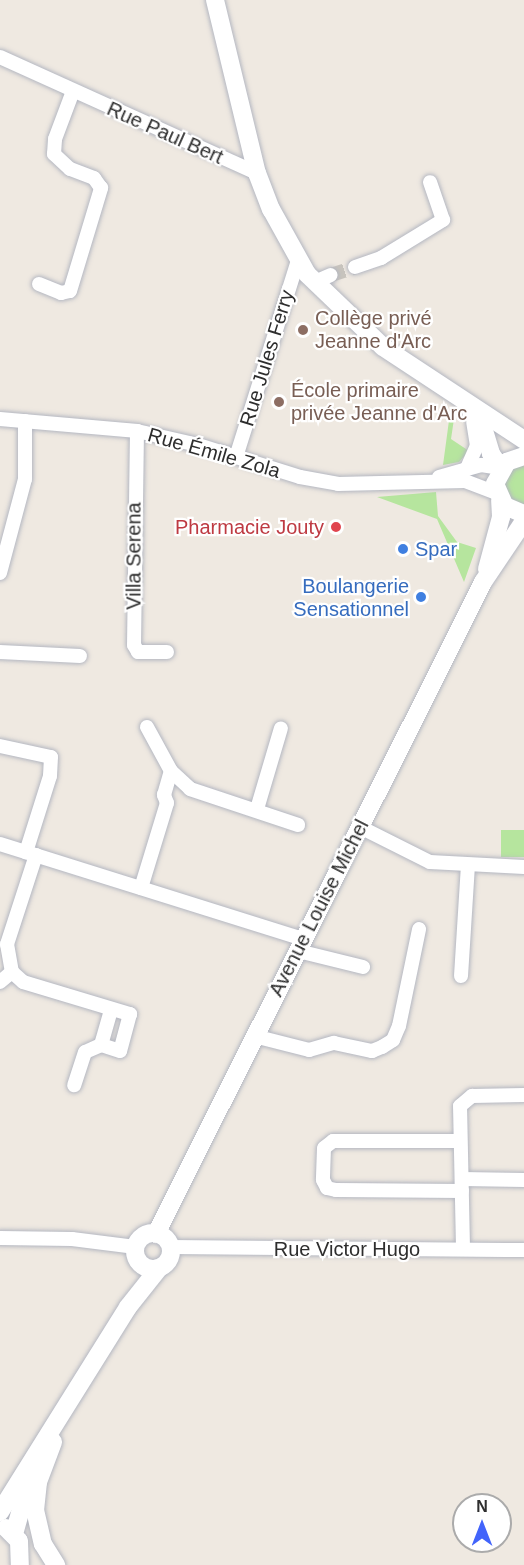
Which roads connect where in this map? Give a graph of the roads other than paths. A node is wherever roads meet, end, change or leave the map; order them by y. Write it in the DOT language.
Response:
graph roads {
  1 [pos="215,0"];
  2 [pos="0,57"];
  3 [pos="73,92"];
  4 [pos="257,173"];
  5 [pos="430,182"];
  6 [pos="298,260"];
  7 [pos="355,267"];
  8 [pos="39,284"];
  9 [pos="467,405"];
  10 [pos="0,419"];
  11 [pos="25,421"];
  12 [pos="137,431"];
  13 [pos="524,440"];
  14 [pos="524,456"];
  15 [pos="236,457"];
  16 [pos="467,468"];
  17 [pos="501,468"];
  18 [pos="428,481"];
  19 [pos="498,496"];
  20 [pos="524,514"];
  21 [pos="524,521"];
  22 [pos="0,573"];
  23 [pos="483,582"];
  24 [pos="0,652"];
  25 [pos="167,652"];
  26 [pos="80,656"];
  27 [pos="147,727"];
  28 [pos="281,728"];
  29 [pos="0,746"];
  30 [pos="171,771"];
  31 [pos="190,789"];
  32 [pos="167,803"];
  33 [pos="257,809"];
  34 [pos="298,825"];
  35 [pos="360,827"];
  36 [pos="0,844"];
  37 [pos="31,854"];
  38 [pos="468,865"];
  39 [pos="524,867"];
  40 [pos="141,888"];
  41 [pos="419,929"];
  42 [pos="301,945"];
  43 [pos="363,967"];
  44 [pos="12,972"];
  45 [pos="461,976"];
  46 [pos="0,982"];
  47 [pos="111,1009"];
  48 [pos="254,1036"];
  49 [pos="101,1045"];
  50 [pos="74,1085"];
  51 [pos="524,1095"];
  52 [pos="460,1141"];
  53 [pos="524,1180"];
  54 [pos="462,1185"];
  55 [pos="156,1233"];
  56 [pos="0,1238"];
  57 [pos="170,1247"];
  58 [pos="463,1248"];
  59 [pos="524,1250"];
  60 [pos="137,1254"];
  61 [pos="159,1268"];
  62 [pos="128,1307"];
  63 [pos="78,1385"];
  64 [pos="61,1410"];
  65 [pos="0,1512"];
  66 [pos="7,1529"];
  67 [pos="24,1563"];
  68 [pos="56,1565"];
  1 -- 4 [label="street"];
  2 -- 3 [label="street, Rue Paul Bert"];
  3 -- 4 [label="street, Rue Paul Bert"];
  3 -- 8 [label="street"];
  4 -- 6 [label="street"];
  5 -- 7 [label="street"];
  6 -- 9 [label="street"];
  6 -- 15 [label="street, Rue Jules Ferry"];
  9 -- 13 [label="street"];
  9 -- 16 [label="street"];
  9 -- 17 [label="street"];
  10 -- 11 [label="street, Rue Émile Zola"];
  11 -- 12 [label="street, Rue Émile Zola"];
  11 -- 22 [label="street"];
  12 -- 15 [label="street, Rue Émile Zola"];
  12 -- 25 [label="street, Villa Serena"];
  14 -- 17 [label="street"];
  15 -- 18 [label="street, Rue Émile Zola"];
  16 -- 17 [label="street, Rue Émile Zola"];
  16 -- 18 [label="street, Rue Émile Zola"];
  17 -- 19 [label="street, Avenue Louise Michel"];
  18 -- 19 [label="street, Rue Émile Zola"];
  19 -- 20 [label="street"];
  19 -- 23 [label="street, Avenue Louise Michel"];
  21 -- 23 [label="street, Avenue Louise Michel"];
  23 -- 35 [label="street, Avenue Louise Michel"];
  24 -- 26 [label="street"];
  27 -- 30 [label="street"];
  28 -- 33 [label="street"];
  29 -- 37 [label="street"];
  30 -- 31 [label="street"];
  30 -- 32 [label="street"];
  31 -- 32 [label="street"];
  31 -- 33 [label="street"];
  32 -- 40 [label="street"];
  33 -- 34 [label="street"];
  35 -- 38 [label="street"];
  35 -- 42 [label="street, Avenue Louise Michel"];
  36 -- 37 [label="street"];
  37 -- 40 [label="street"];
  37 -- 44 [label="street"];
  38 -- 39 [label="street"];
  38 -- 45 [label="street"];
  40 -- 42 [label="street"];
  41 -- 48 [label="street"];
  42 -- 43 [label="street"];
  42 -- 48 [label="street, Avenue Louise Michel"];
  44 -- 46 [label="street"];
  44 -- 47 [label="street"];
  47 -- 49 [label="street"];
  47 -- 49 [label="street"];
  48 -- 55 [label="street, Avenue Louise Michel"];
  49 -- 50 [label="street"];
  51 -- 52 [label="street"];
  52 -- 54 [label="street"];
  52 -- 54 [label="street"];
  53 -- 54 [label="street"];
  54 -- 58 [label="street"];
  55 -- 57 [label="street"];
  55 -- 60 [label="street"];
  56 -- 60 [label="street"];
  57 -- 58 [label="street, Rue Victor Hugo"];
  57 -- 61 [label="street"];
  58 -- 59 [label="street, Rue Victor Hugo"];
  60 -- 61 [label="street"];
  60 -- 62 [label="street"];
  61 -- 62 [label="street"];
  62 -- 63 [label="street"];
  63 -- 64 [label="street"];
  63 -- 68 [label="street"];
  64 -- 65 [label="street"];
  64 -- 66 [label="street"];
  66 -- 67 [label="street"];
}
